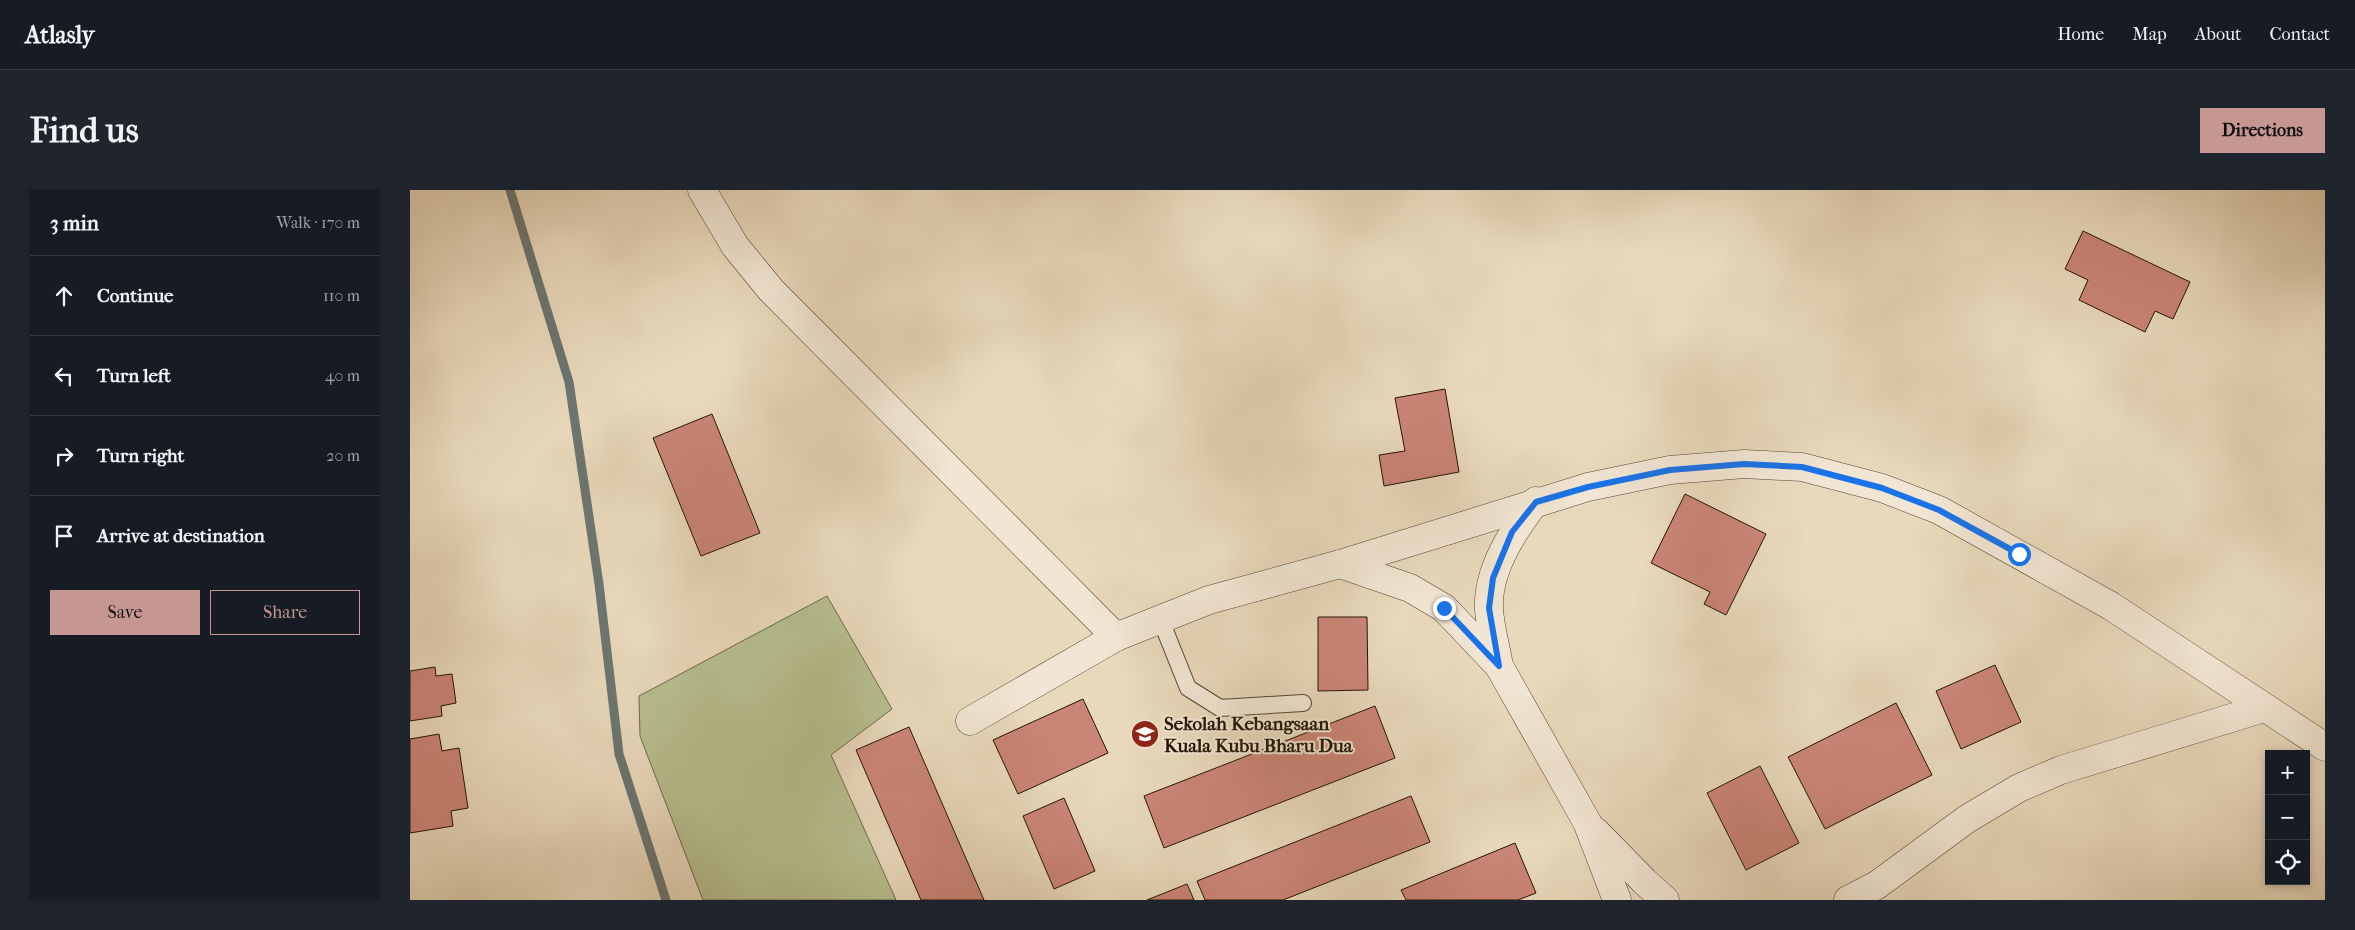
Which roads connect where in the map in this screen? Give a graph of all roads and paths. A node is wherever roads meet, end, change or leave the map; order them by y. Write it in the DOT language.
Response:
graph roads {
  1 [pos="702,190"];
  2 [pos="1536,502"];
  3 [pos="1340,564"];
  4 [pos="1160,618"];
  5 [pos="1116,637"];
  6 [pos="1499,666"];
  7 [pos="1303,703"];
  8 [pos="2264,708"];
  9 [pos="970,721"];
  10 [pos="2325,747"];
  11 [pos="1587,822"];
  12 [pos="1617,900"];
  13 [pos="1665,900"];
  14 [pos="1848,900"];
  1 -- 5 [label="street"];
  2 -- 3 [label="street"];
  2 -- 6 [label="street"];
  2 -- 8 [label="street"];
  3 -- 4 [label="street"];
  3 -- 6 [label="street"];
  4 -- 5 [label="street"];
  4 -- 7 [label="lane"];
  5 -- 9 [label="street"];
  6 -- 11 [label="street"];
  8 -- 10 [label="street"];
  8 -- 14 [label="street"];
  11 -- 12 [label="street"];
  11 -- 13 [label="street"];
}
